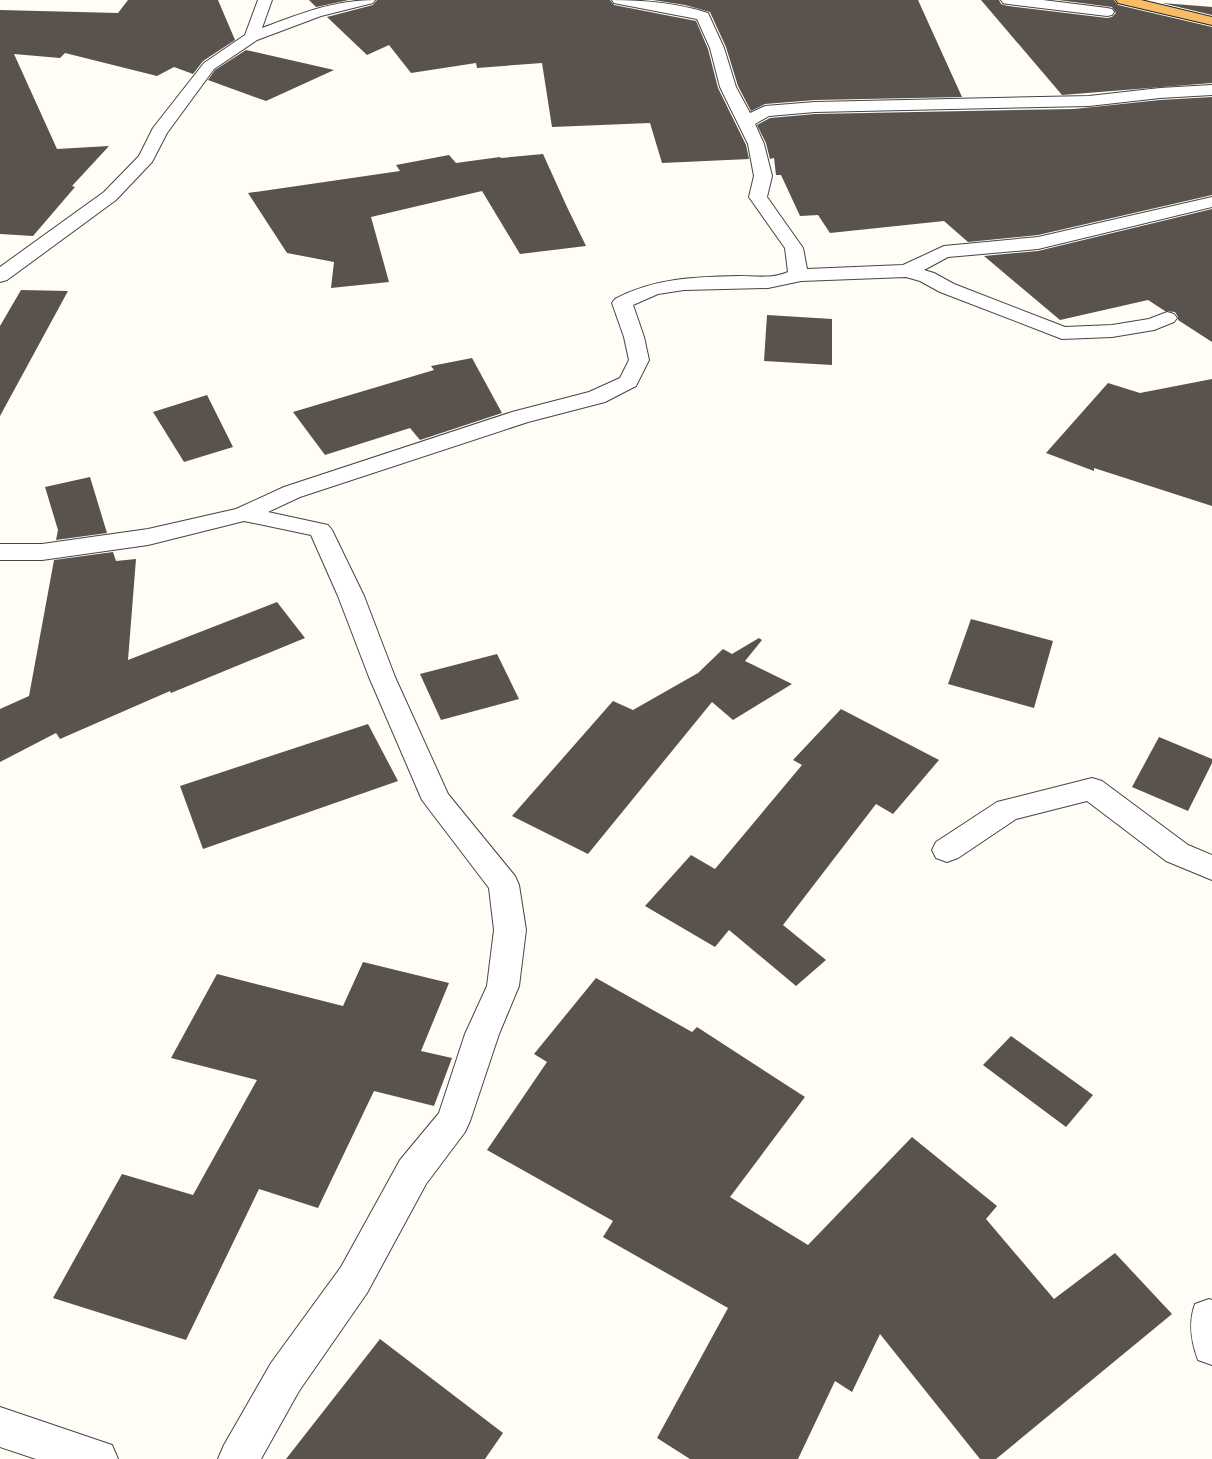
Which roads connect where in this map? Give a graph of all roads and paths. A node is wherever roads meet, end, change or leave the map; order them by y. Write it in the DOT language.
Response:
graph roads {
  1 [pos="265,0"];
  2 [pos="368,0"];
  3 [pos="619,0"];
  4 [pos="1008,0"];
  5 [pos="1123,0"];
  6 [pos="1107,12"];
  7 [pos="1212,21"];
  8 [pos="252,37"];
  9 [pos="1212,90"];
  10 [pos="746,122"];
  11 [pos="1212,202"];
  12 [pos="907,271"];
  13 [pos="798,275"];
  14 [pos="0,276"];
  15 [pos="1167,318"];
  16 [pos="244,514"];
  17 [pos="0,552"];
  18 [pos="947,850"];
  19 [pos="1212,868"];
  20 [pos="0,1427"];
  21 [pos="98,1459"];
  22 [pos="238,1459"];
  1 -- 8 [label="street"];
  2 -- 8 [label="street"];
  3 -- 10 [label="street"];
  4 -- 6 [label="street"];
  5 -- 7 [label="highway"];
  8 -- 14 [label="street"];
  9 -- 10 [label="street"];
  10 -- 13 [label="street"];
  11 -- 12 [label="street"];
  12 -- 13 [label="street"];
  12 -- 15 [label="street"];
  13 -- 16 [label="street"];
  16 -- 17 [label="street"];
  16 -- 22 [label="street"];
  18 -- 19 [label="street"];
  20 -- 21 [label="street"];
}
